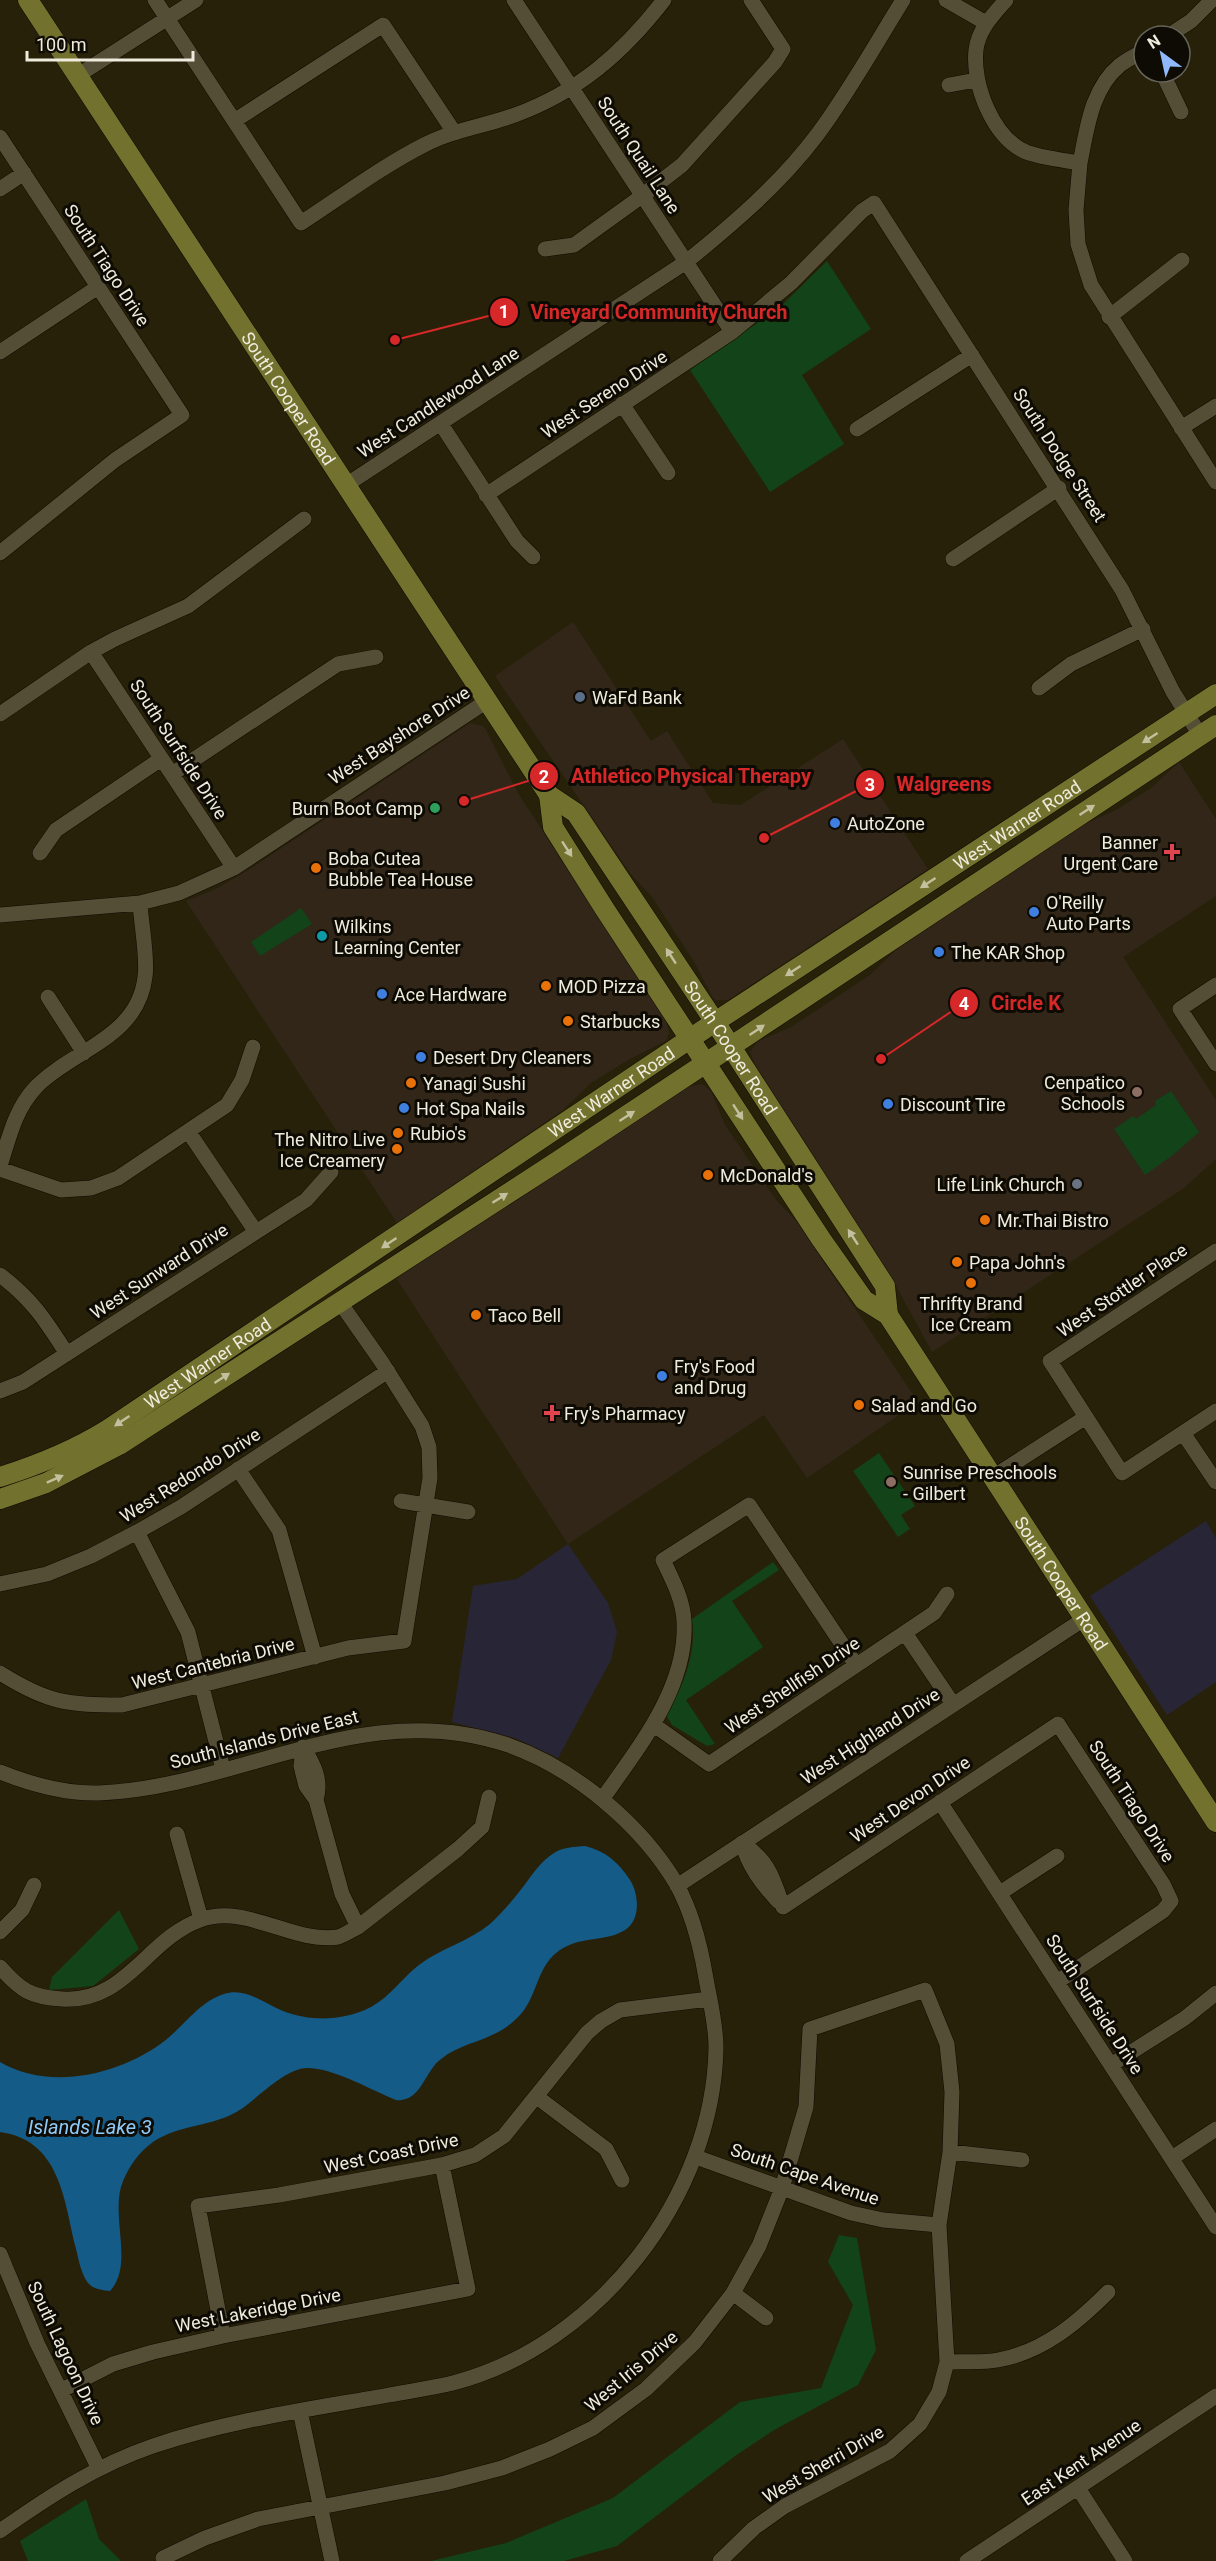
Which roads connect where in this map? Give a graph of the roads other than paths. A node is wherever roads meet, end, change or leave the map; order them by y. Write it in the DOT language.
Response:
graph roads {
  1 [pos="28,0"];
  2 [pos="155,0"];
  3 [pos="196,0"];
  4 [pos="514,0"];
  5 [pos="664,0"];
  6 [pos="751,0"];
  7 [pos="903,0"];
  8 [pos="946,0"];
  9 [pos="1006,0"];
  10 [pos="1212,0"];
  11 [pos="167,19"];
  12 [pos="986,23"];
  13 [pos="1186,24"];
  14 [pos="1132,58"];
  15 [pos="77,76"];
  16 [pos="976,80"];
  17 [pos="1168,84"];
  18 [pos="949,85"];
  19 [pos="572,88"];
  20 [pos="1181,112"];
  21 [pos="234,121"];
  22 [pos="454,132"];
  23 [pos="0,137"];
  24 [pos="1080,164"];
  25 [pos="24,173"];
  26 [pos="0,189"];
  27 [pos="642,196"];
  28 [pos="874,203"];
  29 [pos="545,249"];
  30 [pos="1182,260"];
  31 [pos="686,262"];
  32 [pos="98,287"];
  33 [pos="1109,317"];
  34 [pos="732,332"];
  35 [pos="0,352"];
  36 [pos="972,356"];
  37 [pos="622,405"];
  38 [pos="1216,406"];
  39 [pos="441,424"];
  40 [pos="1181,428"];
  41 [pos="857,429"];
  42 [pos="668,473"];
  43 [pos="1216,482"];
  44 [pos="346,485"];
  45 [pos="1059,488"];
  46 [pos="486,495"];
  47 [pos="304,519"];
  48 [pos="0,554"];
  49 [pos="533,557"];
  50 [pos="953,559"];
  51 [pos="1143,629"];
  52 [pos="91,652"];
  53 [pos="376,657"];
  54 [pos="1039,688"];
  55 [pos="1216,694"];
  56 [pos="486,701"];
  57 [pos="1186,713"];
  58 [pos="0,714"];
  59 [pos="1208,730"];
  60 [pos="161,759"];
  61 [pos="172,774"];
  62 [pos="549,795"];
  63 [pos="1012,828"];
  64 [pos="1030,847"];
  65 [pos="40,853"];
  66 [pos="234,868"];
  67 [pos="140,903"];
  68 [pos="0,915"];
  69 [pos="1216,985"];
  70 [pos="48,997"];
  71 [pos="714,1022"];
  72 [pos="690,1039"];
  73 [pos="253,1047"];
  74 [pos="730,1047"];
  75 [pos="84,1053"];
  76 [pos="707,1063"];
  77 [pos="1216,1064"];
  78 [pos="188,1131"];
  79 [pos="0,1168"];
  80 [pos="332,1172"];
  81 [pos="437,1210"];
  82 [pos="450,1229"];
  83 [pos="256,1232"];
  84 [pos="1216,1251"];
  85 [pos="0,1275"];
  86 [pos="339,1301"];
  87 [pos="888,1315"];
  88 [pos="67,1354"];
  89 [pos="388,1371"];
  90 [pos="0,1391"];
  91 [pos="1216,1411"];
  92 [pos="1086,1417"];
  93 [pos="1183,1433"];
  94 [pos="238,1468"];
  95 [pos="993,1477"];
  96 [pos="0,1478"];
  97 [pos="1216,1482"];
  98 [pos="0,1498"];
  99 [pos="401,1502"];
  100 [pos="426,1505"];
  101 [pos="468,1512"];
  102 [pos="137,1532"];
  103 [pos="0,1584"];
  104 [pos="947,1594"];
  105 [pos="1084,1619"];
  106 [pos="905,1633"];
  107 [pos="315,1657"];
  108 [pos="856,1665"];
  109 [pos="0,1673"];
  110 [pos="202,1685"];
  111 [pos="953,1704"];
  112 [pos="1058,1724"];
  113 [pos="654,1725"];
  114 [pos="303,1747"];
  115 [pos="223,1769"];
  116 [pos="0,1772"];
  117 [pos="489,1797"];
  118 [pos="603,1798"];
  119 [pos="940,1802"];
  120 [pos="1216,1822"];
  121 [pos="177,1834"];
  122 [pos="742,1844"];
  123 [pos="1057,1856"];
  124 [pos="34,1885"];
  125 [pos="677,1886"];
  126 [pos="1000,1893"];
  127 [pos="201,1919"];
  128 [pos="358,1927"];
  129 [pos="0,1932"];
  130 [pos="0,1967"];
  131 [pos="1057,1982"];
  132 [pos="1216,1993"];
  133 [pos="709,2000"];
  134 [pos="810,2029"];
  135 [pos="1111,2065"];
  136 [pos="537,2097"];
  137 [pos="1216,2129"];
  138 [pos="950,2152"];
  139 [pos="696,2157"];
  140 [pos="1172,2158"];
  141 [pos="1022,2160"];
  142 [pos="442,2165"];
  143 [pos="622,2180"];
  144 [pos="782,2188"];
  145 [pos="939,2225"];
  146 [pos="1216,2227"];
  147 [pos="0,2254"];
  148 [pos="1107,2292"];
  149 [pos="733,2293"];
  150 [pos="766,2318"];
  151 [pos="223,2336"];
  152 [pos="947,2362"];
  153 [pos="62,2390"];
  154 [pos="1216,2396"];
  155 [pos="300,2411"];
  156 [pos="99,2469"];
  157 [pos="1078,2488"];
  158 [pos="320,2508"];
  159 [pos="0,2531"];
  160 [pos="163,2558"];
  161 [pos="332,2561"];
  162 [pos="720,2561"];
  163 [pos="967,2561"];
  164 [pos="1125,2561"];
  1 -- 15 [label="main road, South Cooper Road"];
  2 -- 11 [label="street"];
  3 -- 11 [label="street"];
  4 -- 19 [label="street, South Quail Lane"];
  5 -- 19 [label="street"];
  6 -- 27 [label="street"];
  7 -- 31 [label="street, West Candlewood Lane"];
  8 -- 12 [label="street"];
  9 -- 12 [label="street"];
  10 -- 13 [label="street"];
  11 -- 15 [label="street"];
  11 -- 21 [label="street"];
  12 -- 16 [label="street"];
  14 -- 24 [label="street"];
  15 -- 44 [label="main road, South Cooper Road"];
  16 -- 18 [label="street"];
  16 -- 24 [label="street"];
  17 -- 20 [label="street"];
  19 -- 22 [label="street"];
  19 -- 27 [label="street, South Quail Lane"];
  21 -- 22 [label="street"];
  21 -- 22 [label="street"];
  23 -- 25 [label="street, South Tiago Drive"];
  24 -- 33 [label="street"];
  25 -- 26 [label="street"];
  25 -- 32 [label="street, South Tiago Drive"];
  27 -- 29 [label="street"];
  27 -- 31 [label="street, South Quail Lane"];
  28 -- 34 [label="street, West Sereno Drive"];
  28 -- 36 [label="street, South Dodge Street"];
  30 -- 33 [label="street"];
  31 -- 34 [label="street, South Quail Lane"];
  31 -- 39 [label="street, West Candlewood Lane"];
  32 -- 35 [label="street"];
  32 -- 48 [label="street, South Tiago Drive"];
  33 -- 40 [label="street"];
  34 -- 37 [label="street, West Sereno Drive"];
  36 -- 41 [label="street"];
  36 -- 45 [label="street, South Dodge Street"];
  37 -- 42 [label="street"];
  37 -- 46 [label="street, West Sereno Drive"];
  38 -- 40 [label="street"];
  39 -- 44 [label="street, West Candlewood Lane"];
  39 -- 46 [label="street"];
  40 -- 43 [label="street"];
  44 -- 56 [label="main road, South Cooper Road"];
  45 -- 50 [label="street"];
  45 -- 51 [label="street, South Dodge Street"];
  46 -- 49 [label="street"];
  47 -- 52 [label="street"];
  51 -- 54 [label="street"];
  51 -- 57 [label="street, South Dodge Street"];
  52 -- 58 [label="street"];
  52 -- 60 [label="street, South Surfside Drive"];
  53 -- 61 [label="street"];
  55 -- 57 [label="main road, West Warner Road"];
  56 -- 62 [label="main road, South Cooper Road"];
  56 -- 66 [label="street, West Bayshore Drive"];
  57 -- 59 [label="street, South Dodge Street"];
  57 -- 63 [label="main road, West Warner Road, one-way"];
  64 -- 59 [label="main road, West Warner Road, one-way"];
  60 -- 61 [label="street, South Surfside Drive"];
  60 -- 65 [label="street"];
  61 -- 66 [label="street, South Surfside Drive"];
  71 -- 62 [label="main road, South Cooper Road, one-way"];
  62 -- 72 [label="main road, South Cooper Road, one-way"];
  63 -- 64 [label="main road"];
  63 -- 71 [label="main road, West Warner Road, one-way"];
  74 -- 64 [label="main road, West Warner Road, one-way"];
  66 -- 67 [label="street, West Bayshore Drive"];
  67 -- 68 [label="street, West Bayshore Drive"];
  67 -- 75 [label="street"];
  69 -- 77 [label="street"];
  70 -- 75 [label="street"];
  71 -- 72 [label="main road, West Warner Road"];
  71 -- 74 [label="main road, South Cooper Road"];
  72 -- 76 [label="main road, South Cooper Road"];
  72 -- 81 [label="main road, West Warner Road"];
  73 -- 78 [label="street"];
  74 -- 76 [label="main road, West Warner Road"];
  87 -- 74 [label="main road, South Cooper Road, one-way"];
  75 -- 79 [label="street"];
  82 -- 76 [label="main road, West Warner Road, one-way"];
  76 -- 87 [label="main road, South Cooper Road, one-way"];
  78 -- 79 [label="street"];
  78 -- 83 [label="street"];
  80 -- 83 [label="street, West Sunward Drive"];
  81 -- 82 [label="main road"];
  81 -- 96 [label="main road, West Warner Road, one-way"];
  82 -- 86 [label="main road, West Warner Road"];
  83 -- 88 [label="street, West Sunward Drive"];
  84 -- 92 [label="street, West Stottler Place"];
  85 -- 88 [label="street"];
  86 -- 89 [label="street"];
  98 -- 86 [label="main road, West Warner Road, one-way"];
  87 -- 95 [label="main road, South Cooper Road"];
  88 -- 90 [label="street, West Sunward Drive"];
  89 -- 94 [label="street, West Redondo Drive"];
  89 -- 100 [label="street"];
  91 -- 93 [label="street"];
  92 -- 93 [label="street"];
  92 -- 95 [label="street"];
  93 -- 97 [label="street"];
  94 -- 102 [label="street, West Redondo Drive"];
  94 -- 107 [label="street"];
  95 -- 105 [label="main road, South Cooper Road"];
  99 -- 100 [label="street"];
  100 -- 101 [label="street"];
  100 -- 107 [label="street, West Cantebria Drive"];
  102 -- 103 [label="street, West Redondo Drive"];
  102 -- 110 [label="street"];
  104 -- 106 [label="street, West Shellfish Drive"];
  105 -- 111 [label="street, West Highland Drive"];
  105 -- 120 [label="main road, South Cooper Road"];
  106 -- 108 [label="street, West Shellfish Drive"];
  106 -- 111 [label="street"];
  107 -- 110 [label="street, West Cantebria Drive"];
  108 -- 113 [label="street, West Shellfish Drive"];
  108 -- 113 [label="street"];
  109 -- 110 [label="street, West Cantebria Drive"];
  110 -- 115 [label="street"];
  111 -- 122 [label="street, West Highland Drive"];
  112 -- 119 [label="street, West Devon Drive"];
  112 -- 131 [label="street, South Tiago Drive"];
  113 -- 118 [label="street"];
  114 -- 115 [label="street, South Islands Drive East"];
  114 -- 118 [label="street, South Islands Drive East"];
  114 -- 128 [label="street"];
  115 -- 116 [label="street, South Islands Drive East"];
  117 -- 128 [label="street"];
  118 -- 125 [label="street, South Islands Drive East"];
  119 -- 122 [label="street, West Devon Drive"];
  119 -- 126 [label="street, South Surfside Drive"];
  121 -- 127 [label="street"];
  122 -- 125 [label="street, West Highland Drive"];
  123 -- 126 [label="street"];
  124 -- 129 [label="street"];
  125 -- 133 [label="street, South Islands Drive East"];
  126 -- 131 [label="street, South Surfside Drive"];
  127 -- 128 [label="street"];
  127 -- 130 [label="street"];
  131 -- 135 [label="street, South Surfside Drive"];
  132 -- 135 [label="street"];
  133 -- 136 [label="street, West Coast Drive"];
  133 -- 139 [label="street, South Islands Drive East"];
  134 -- 138 [label="street, West Sherri Drive"];
  134 -- 144 [label="street, West Iris Drive"];
  135 -- 140 [label="street, South Surfside Drive"];
  136 -- 142 [label="street, West Coast Drive"];
  136 -- 143 [label="street"];
  137 -- 140 [label="street"];
  138 -- 141 [label="street"];
  138 -- 145 [label="street, West Sherri Drive"];
  139 -- 144 [label="street, South Cape Avenue"];
  139 -- 155 [label="street, South Islands Drive East"];
  140 -- 146 [label="street, South Surfside Drive"];
  142 -- 151 [label="street, West Lakeridge Drive"];
  142 -- 151 [label="street, West Coast Drive"];
  144 -- 145 [label="street, South Cape Avenue"];
  144 -- 149 [label="street, West Iris Drive"];
  145 -- 152 [label="street, West Sherri Drive"];
  147 -- 153 [label="street, South Lagoon Drive"];
  148 -- 152 [label="street"];
  149 -- 150 [label="street"];
  149 -- 158 [label="street, West Iris Drive"];
  151 -- 153 [label="street, West Lakeridge Drive"];
  152 -- 162 [label="street, West Sherri Drive"];
  153 -- 156 [label="street, South Lagoon Drive"];
  154 -- 157 [label="street, East Kent Avenue"];
  155 -- 156 [label="street, South Islands Drive East"];
  155 -- 158 [label="street"];
  156 -- 159 [label="street, South Islands Drive East"];
  157 -- 163 [label="street, East Kent Avenue"];
  157 -- 164 [label="street"];
  158 -- 160 [label="street, West Iris Drive"];
  158 -- 161 [label="street"];
}
